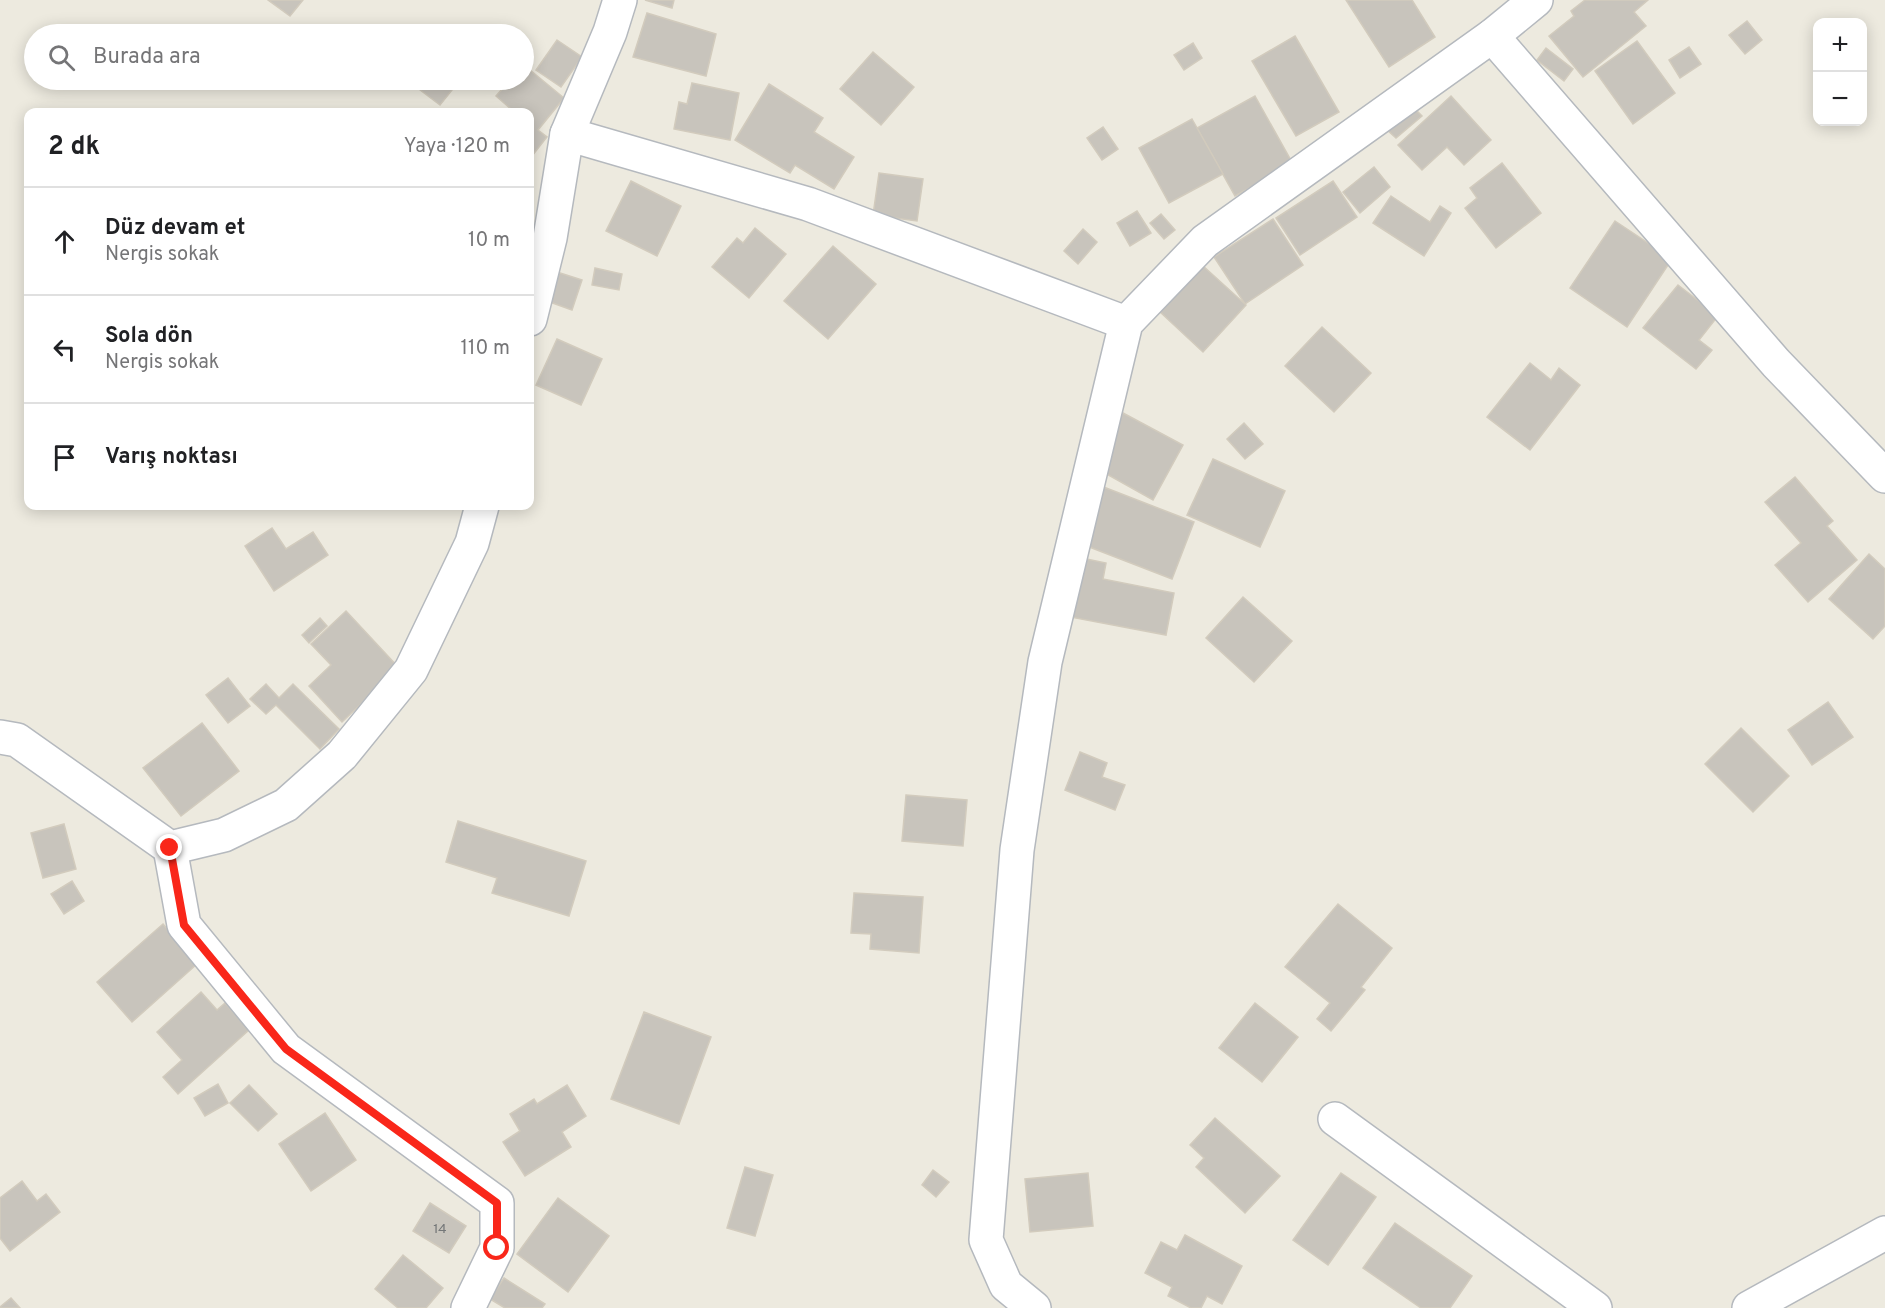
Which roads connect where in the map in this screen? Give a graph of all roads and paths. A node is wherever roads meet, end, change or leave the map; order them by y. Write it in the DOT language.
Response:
graph roads {
  1 [pos="620,0"];
  2 [pos="1536,0"];
  3 [pos="1492,36"];
  4 [pos="567,134"];
  5 [pos="534,303"];
  6 [pos="1126,323"];
  7 [pos="1885,476"];
  8 [pos="481,510"];
  9 [pos="0,737"];
  10 [pos="170,848"];
  11 [pos="1335,1119"];
  12 [pos="1885,1233"];
  13 [pos="468,1308"];
  14 [pos="1034,1308"];
  15 [pos="1595,1308"];
  16 [pos="1749,1308"];
  1 -- 4 [label="street"];
  2 -- 3 [label="street"];
  3 -- 6 [label="street"];
  3 -- 7 [label="street"];
  4 -- 5 [label="street"];
  4 -- 6 [label="street"];
  6 -- 14 [label="street"];
  8 -- 10 [label="street"];
  9 -- 10 [label="street"];
  10 -- 13 [label="street"];
  11 -- 15 [label="street"];
  12 -- 16 [label="street"];
}
